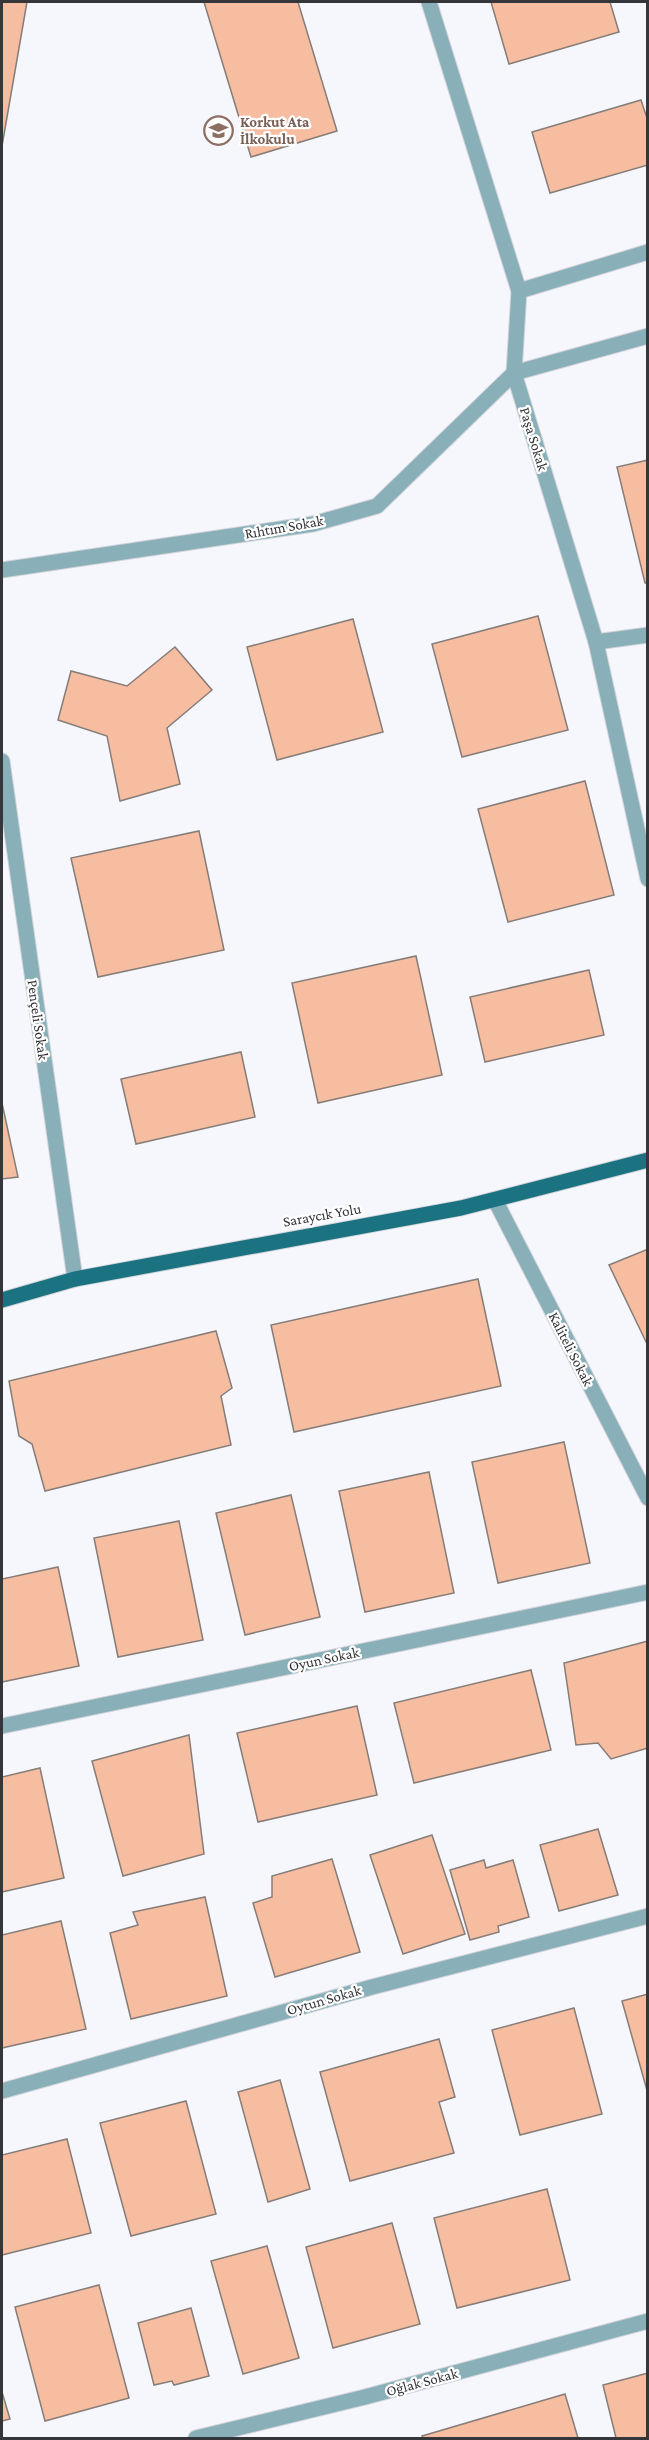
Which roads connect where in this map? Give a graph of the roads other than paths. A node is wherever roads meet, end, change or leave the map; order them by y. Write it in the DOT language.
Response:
graph roads {
  1 [pos="429,2"];
  2 [pos="648,252"];
  3 [pos="519,291"];
  4 [pos="648,336"];
  5 [pos="514,373"];
  6 [pos="2,570"];
  7 [pos="648,636"];
  8 [pos="596,642"];
  9 [pos="2,761"];
  10 [pos="648,879"];
  11 [pos="648,1160"];
  12 [pos="495,1200"];
  13 [pos="75,1279"];
  14 [pos="2,1300"];
  15 [pos="648,1498"];
  16 [pos="648,1592"];
  17 [pos="2,1726"];
  18 [pos="648,1916"];
  19 [pos="2,2091"];
  20 [pos="648,2321"];
  21 [pos="196,2439"];
  1 -- 3 [label="street, Paşa Sokak"];
  2 -- 3 [label="street"];
  3 -- 5 [label="street, Paşa Sokak"];
  4 -- 5 [label="street"];
  5 -- 6 [label="street, Rıhtım Sokak"];
  5 -- 8 [label="street, Paşa Sokak"];
  7 -- 8 [label="street"];
  8 -- 10 [label="street, Paşa Sokak"];
  9 -- 13 [label="street, Pençeli Sokak"];
  11 -- 12 [label="main road, Saraycık Yolu"];
  12 -- 13 [label="main road, Saraycık Yolu"];
  12 -- 15 [label="street, Kaliteli Sokak"];
  13 -- 14 [label="main road, Saraycık Yolu"];
  16 -- 17 [label="street, Oyun Sokak"];
  18 -- 19 [label="street, Oytun Sokak"];
  20 -- 21 [label="street, Oğlak Sokak"];
}
